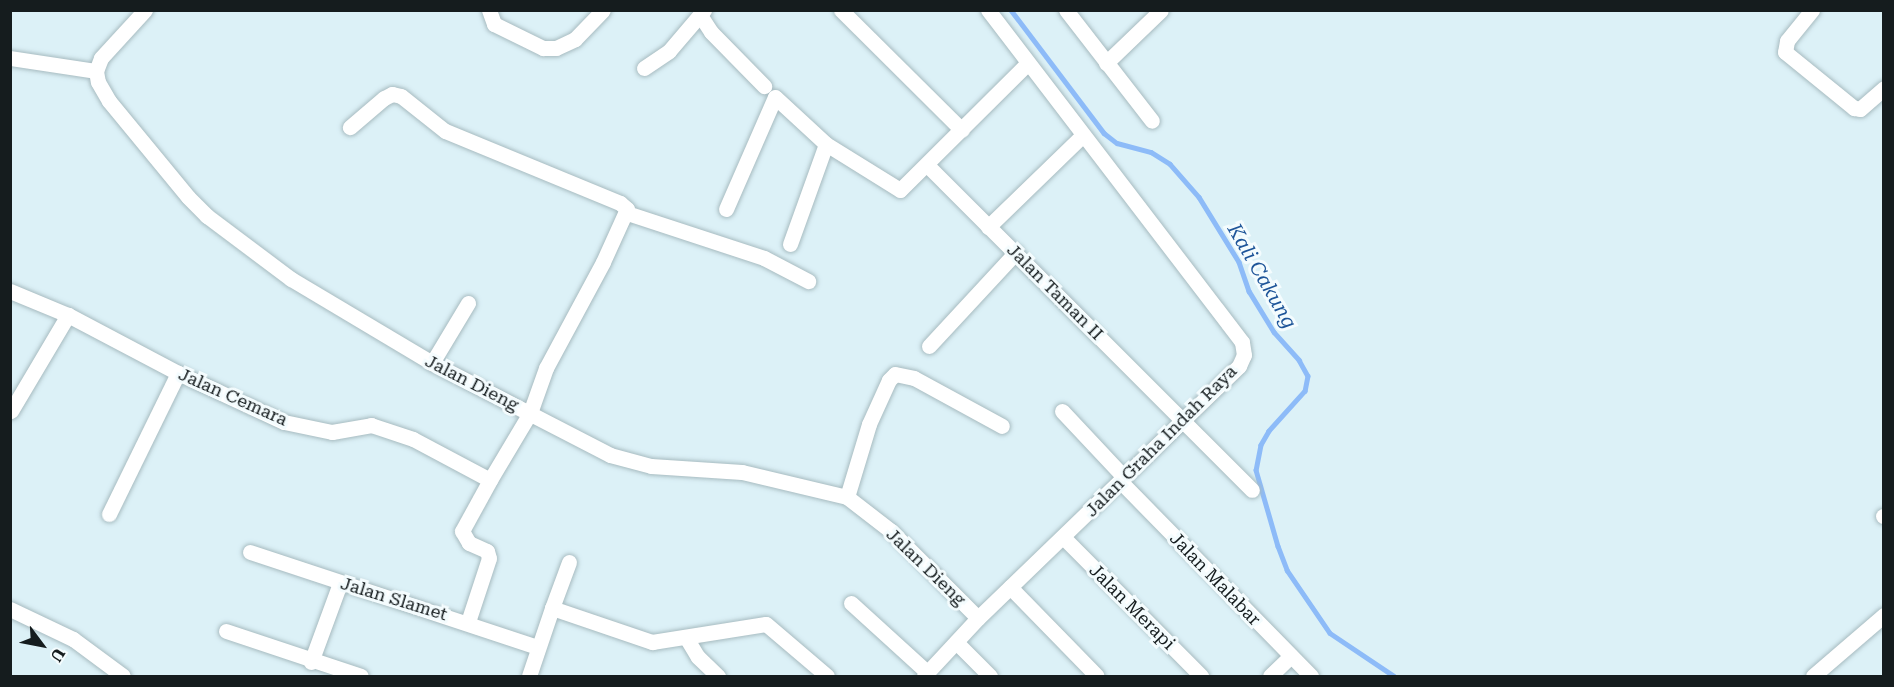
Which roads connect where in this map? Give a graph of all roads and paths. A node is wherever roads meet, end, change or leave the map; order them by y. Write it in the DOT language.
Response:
graph roads {
  1 [pos="145,10"];
  2 [pos="489,10"];
  3 [pos="603,10"];
  4 [pos="841,10"];
  5 [pos="988,10"];
  6 [pos="1066,10"];
  7 [pos="1161,10"];
  8 [pos="1812,10"];
  9 [pos="702,13"];
  10 [pos="10,58"];
  11 [pos="1028,63"];
  12 [pos="1106,63"];
  13 [pos="644,68"];
  14 [pos="96,71"];
  15 [pos="1884,88"];
  16 [pos="770,91"];
  17 [pos="1152,121"];
  18 [pos="350,127"];
  19 [pos="962,130"];
  20 [pos="1083,135"];
  21 [pos="826,144"];
  22 [pos="928,166"];
  23 [pos="726,209"];
  24 [pos="627,213"];
  25 [pos="988,227"];
  26 [pos="790,244"];
  27 [pos="1016,252"];
  28 [pos="808,281"];
  29 [pos="10,291"];
  30 [pos="468,303"];
  31 [pos="68,315"];
  32 [pos="928,346"];
  33 [pos="432,363"];
  34 [pos="178,373"];
  35 [pos="11,411"];
  36 [pos="1062,411"];
  37 [pos="530,413"];
  38 [pos="1182,419"];
  39 [pos="1002,426"];
  40 [pos="1122,479"];
  41 [pos="490,480"];
  42 [pos="1252,490"];
  43 [pos="847,497"];
  44 [pos="109,514"];
  45 [pos="1063,537"];
  46 [pos="250,552"];
  47 [pos="569,562"];
  48 [pos="340,583"];
  49 [pos="1010,587"];
  50 [pos="851,603"];
  51 [pos="552,608"];
  52 [pos="10,609"];
  53 [pos="1884,615"];
  54 [pos="978,618"];
  55 [pos="468,622"];
  56 [pos="226,631"];
  57 [pos="687,639"];
  58 [pos="956,642"];
  59 [pos="538,647"];
  60 [pos="1291,656"];
  61 [pos="311,662"];
  62 [pos="926,675"];
  63 [pos="123,676"];
  64 [pos="361,676"];
  65 [pos="529,676"];
  66 [pos="718,676"];
  67 [pos="827,676"];
  68 [pos="990,676"];
  69 [pos="1097,676"];
  70 [pos="1202,676"];
  71 [pos="1270,676"];
  72 [pos="1311,676"];
  73 [pos="1813,676"];
  1 -- 14 [label="street"];
  2 -- 3 [label="street"];
  4 -- 19 [label="street"];
  5 -- 11 [label="street, Jalan Graha Indah Raya"];
  6 -- 12 [label="street"];
  7 -- 12 [label="street"];
  8 -- 15 [label="street"];
  9 -- 13 [label="street"];
  9 -- 16 [label="street"];
  10 -- 14 [label="street"];
  11 -- 19 [label="street"];
  11 -- 20 [label="street, Jalan Graha Indah Raya"];
  12 -- 17 [label="street"];
  14 -- 33 [label="street, Jalan Dieng"];
  16 -- 21 [label="street"];
  16 -- 23 [label="street"];
  18 -- 24 [label="street"];
  19 -- 22 [label="street"];
  20 -- 25 [label="street"];
  20 -- 38 [label="street, Jalan Graha Indah Raya"];
  21 -- 22 [label="street"];
  21 -- 26 [label="street"];
  22 -- 25 [label="street, Jalan Taman II"];
  24 -- 28 [label="street"];
  24 -- 37 [label="street"];
  25 -- 27 [label="street, Jalan Taman II"];
  27 -- 32 [label="street"];
  27 -- 38 [label="street, Jalan Taman II"];
  29 -- 31 [label="street, Jalan Cemara"];
  30 -- 33 [label="street"];
  31 -- 34 [label="street, Jalan Cemara"];
  31 -- 35 [label="street"];
  33 -- 37 [label="street, Jalan Dieng"];
  34 -- 41 [label="street, Jalan Cemara"];
  34 -- 44 [label="street"];
  36 -- 40 [label="street, Jalan Malabar"];
  37 -- 41 [label="street"];
  37 -- 43 [label="street, Jalan Dieng"];
  38 -- 40 [label="street, Jalan Graha Indah Raya"];
  38 -- 42 [label="street, Jalan Taman II"];
  39 -- 43 [label="street"];
  40 -- 45 [label="street, Jalan Graha Indah Raya"];
  40 -- 60 [label="street, Jalan Malabar"];
  41 -- 55 [label="street"];
  43 -- 54 [label="street, Jalan Dieng"];
  45 -- 49 [label="street, Jalan Graha Indah Raya"];
  45 -- 70 [label="street, Jalan Merapi"];
  46 -- 48 [label="street, Jalan Slamet"];
  47 -- 51 [label="street"];
  48 -- 55 [label="street, Jalan Slamet"];
  48 -- 61 [label="street"];
  49 -- 54 [label="street, Jalan Graha Indah Raya"];
  49 -- 69 [label="street"];
  50 -- 62 [label="street"];
  51 -- 57 [label="street"];
  51 -- 59 [label="street"];
  52 -- 63 [label="street"];
  53 -- 73 [label="street"];
  54 -- 58 [label="street, Jalan Graha Indah Raya"];
  55 -- 59 [label="street, Jalan Slamet"];
  56 -- 61 [label="street"];
  57 -- 66 [label="street"];
  57 -- 67 [label="street"];
  58 -- 62 [label="street, Jalan Graha Indah Raya"];
  58 -- 68 [label="street"];
  59 -- 65 [label="street"];
  60 -- 71 [label="street"];
  60 -- 72 [label="street, Jalan Malabar"];
  61 -- 64 [label="street"];
}
